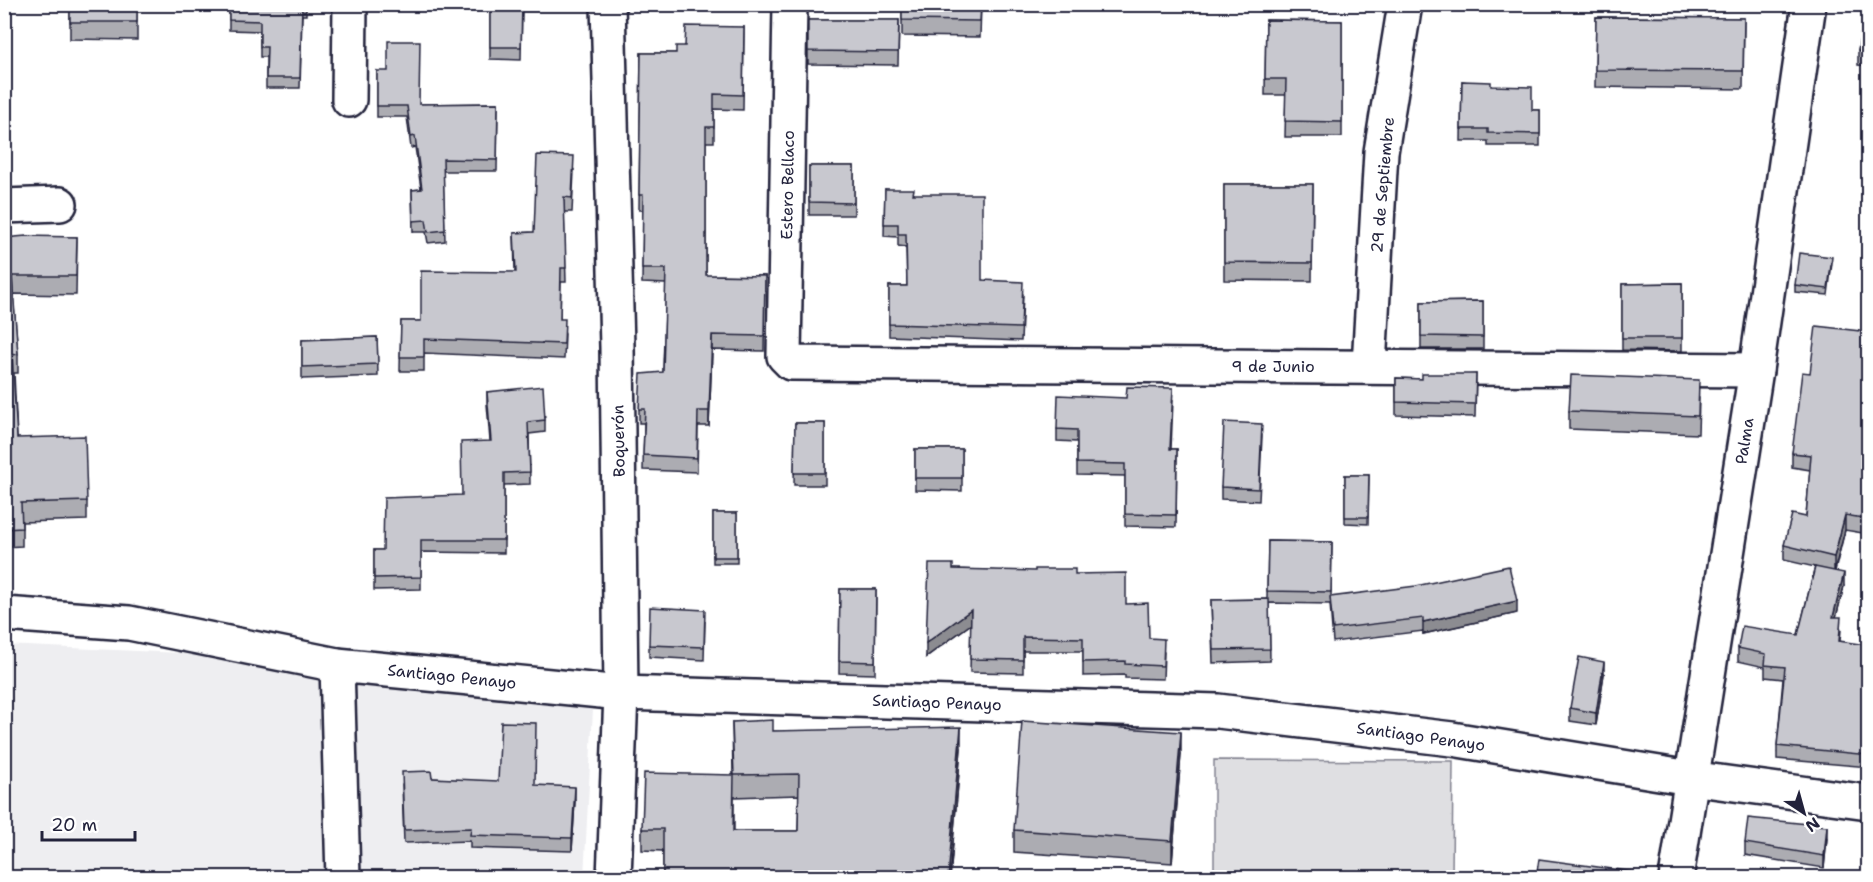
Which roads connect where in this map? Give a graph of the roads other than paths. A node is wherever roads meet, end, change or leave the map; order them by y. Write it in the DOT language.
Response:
graph roads {
  1 [pos="350,4"];
  2 [pos="608,4"];
  3 [pos="790,4"];
  4 [pos="1406,4"];
  5 [pos="1809,4"];
  6 [pos="349,100"];
  7 [pos="60,204"];
  8 [pos="4,206"];
  9 [pos="791,363"];
  10 [pos="1369,366"];
  11 [pos="1756,370"];
  12 [pos="4,614"];
  13 [pos="338,665"];
  14 [pos="621,693"];
  15 [pos="1690,778"];
  16 [pos="1869,802"];
  17 [pos="343,878"];
  18 [pos="614,878"];
  19 [pos="1676,878"];
  1 -- 6 [label="street"];
  2 -- 14 [label="street, Boquerón"];
  3 -- 9 [label="street, Estero Bellaco"];
  4 -- 10 [label="street, 29 de Septiembre"];
  5 -- 11 [label="street, Palma"];
  7 -- 8 [label="street"];
  9 -- 10 [label="street, 9 de Junio"];
  10 -- 11 [label="street, 9 de Junio"];
  11 -- 15 [label="street, Palma"];
  12 -- 13 [label="street, Santiago Penayo"];
  13 -- 14 [label="street, Santiago Penayo"];
  13 -- 17 [label="street"];
  14 -- 15 [label="street, Santiago Penayo"];
  14 -- 18 [label="street, Boquerón"];
  15 -- 16 [label="street, Santiago Penayo"];
  15 -- 19 [label="street, Palma"];
}
